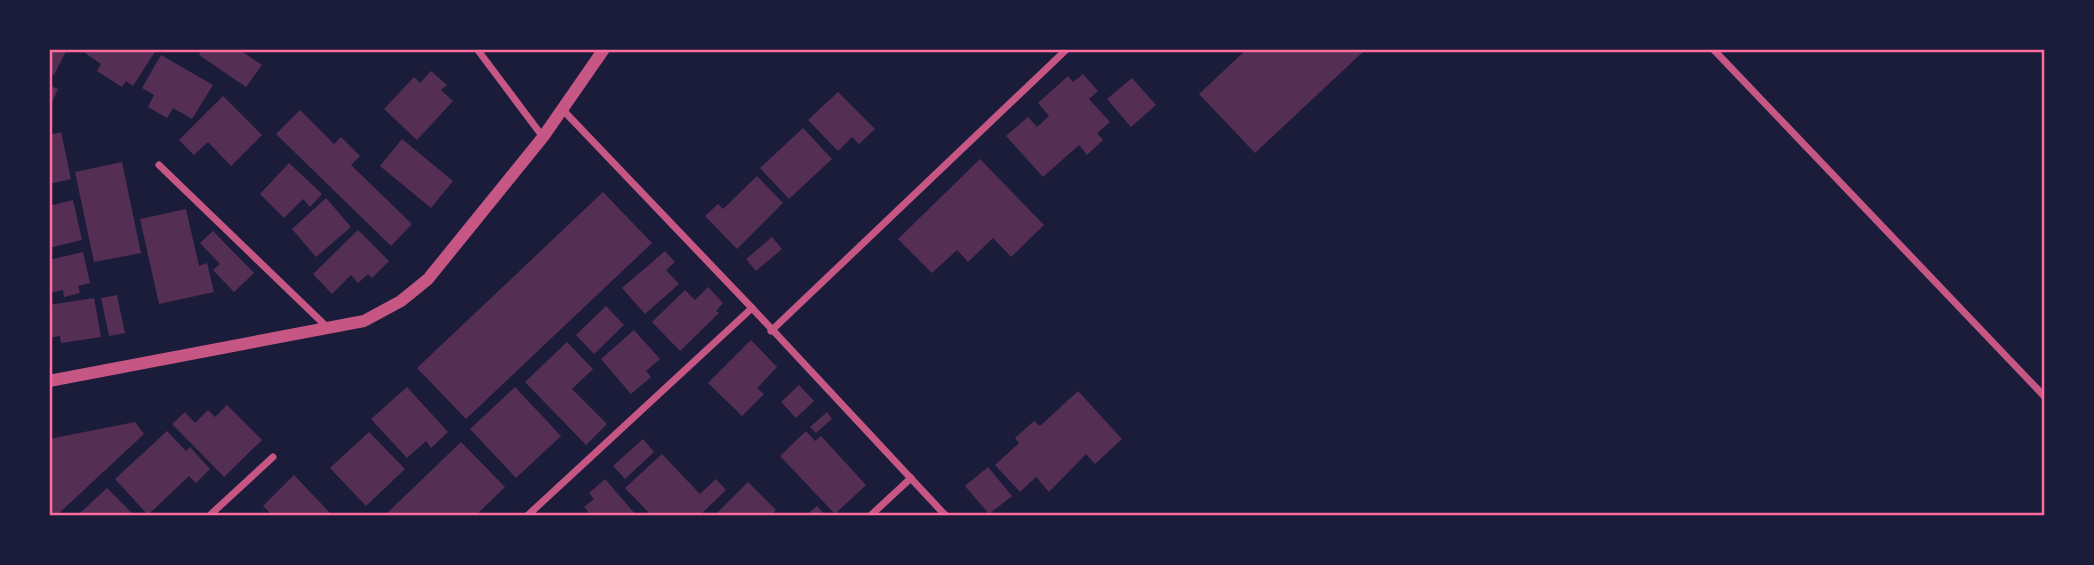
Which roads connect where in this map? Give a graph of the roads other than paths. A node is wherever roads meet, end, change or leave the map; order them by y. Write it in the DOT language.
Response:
graph roads {
  1 [pos="477,49"];
  2 [pos="604,49"];
  3 [pos="1067,49"];
  4 [pos="1713,49"];
  5 [pos="562,109"];
  6 [pos="543,137"];
  7 [pos="159,165"];
  8 [pos="752,308"];
  9 [pos="328,328"];
  10 [pos="771,331"];
  11 [pos="49,382"];
  12 [pos="2045,397"];
  13 [pos="273,457"];
  14 [pos="911,478"];
  15 [pos="209,516"];
  16 [pos="527,516"];
  17 [pos="870,516"];
  18 [pos="946,516"];
  1 -- 6 [label="street"];
  2 -- 5 [label="street"];
  3 -- 10 [label="street"];
  4 -- 12 [label="street"];
  5 -- 6 [label="street"];
  5 -- 8 [label="street"];
  6 -- 9 [label="street"];
  7 -- 9 [label="street"];
  8 -- 10 [label="street"];
  8 -- 16 [label="street"];
  9 -- 11 [label="street"];
  10 -- 14 [label="street"];
  13 -- 15 [label="street"];
  14 -- 17 [label="street"];
  14 -- 18 [label="street"];
}
